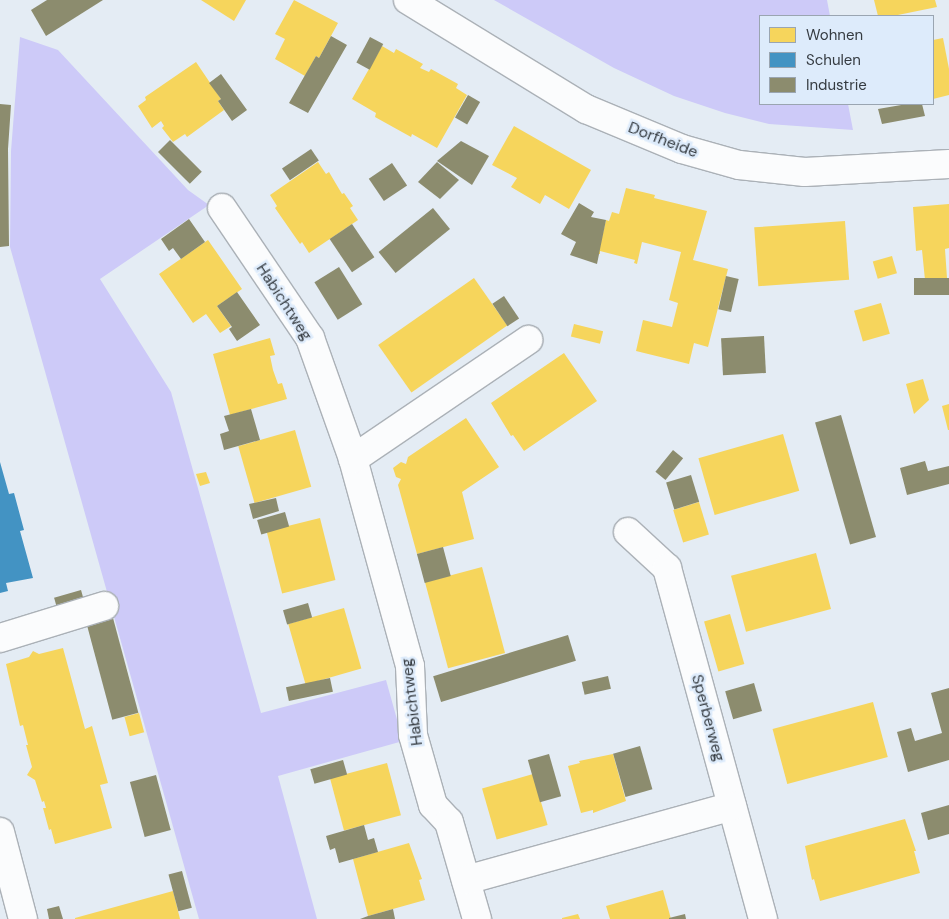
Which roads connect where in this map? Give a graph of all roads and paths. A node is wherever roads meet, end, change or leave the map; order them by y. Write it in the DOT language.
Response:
graph roads {
  1 [pos="408,0"];
  2 [pos="949,164"];
  3 [pos="222,208"];
  4 [pos="528,340"];
  5 [pos="353,459"];
  6 [pos="628,532"];
  7 [pos="104,606"];
  8 [pos="0,638"];
  9 [pos="732,806"];
  10 [pos="0,832"];
  11 [pos="466,880"];
  12 [pos="23,919"];
  13 [pos="477,919"];
  14 [pos="763,919"];
  1 -- 2 [label="street, Dorfheide"];
  3 -- 5 [label="street, Habichtweg"];
  4 -- 5 [label="street"];
  5 -- 11 [label="street, Habichtweg"];
  6 -- 9 [label="street, Sperberweg"];
  7 -- 8 [label="street"];
  9 -- 11 [label="street"];
  9 -- 14 [label="street, Sperberweg"];
  10 -- 12 [label="street"];
  11 -- 13 [label="street, Habichtweg"];
}
